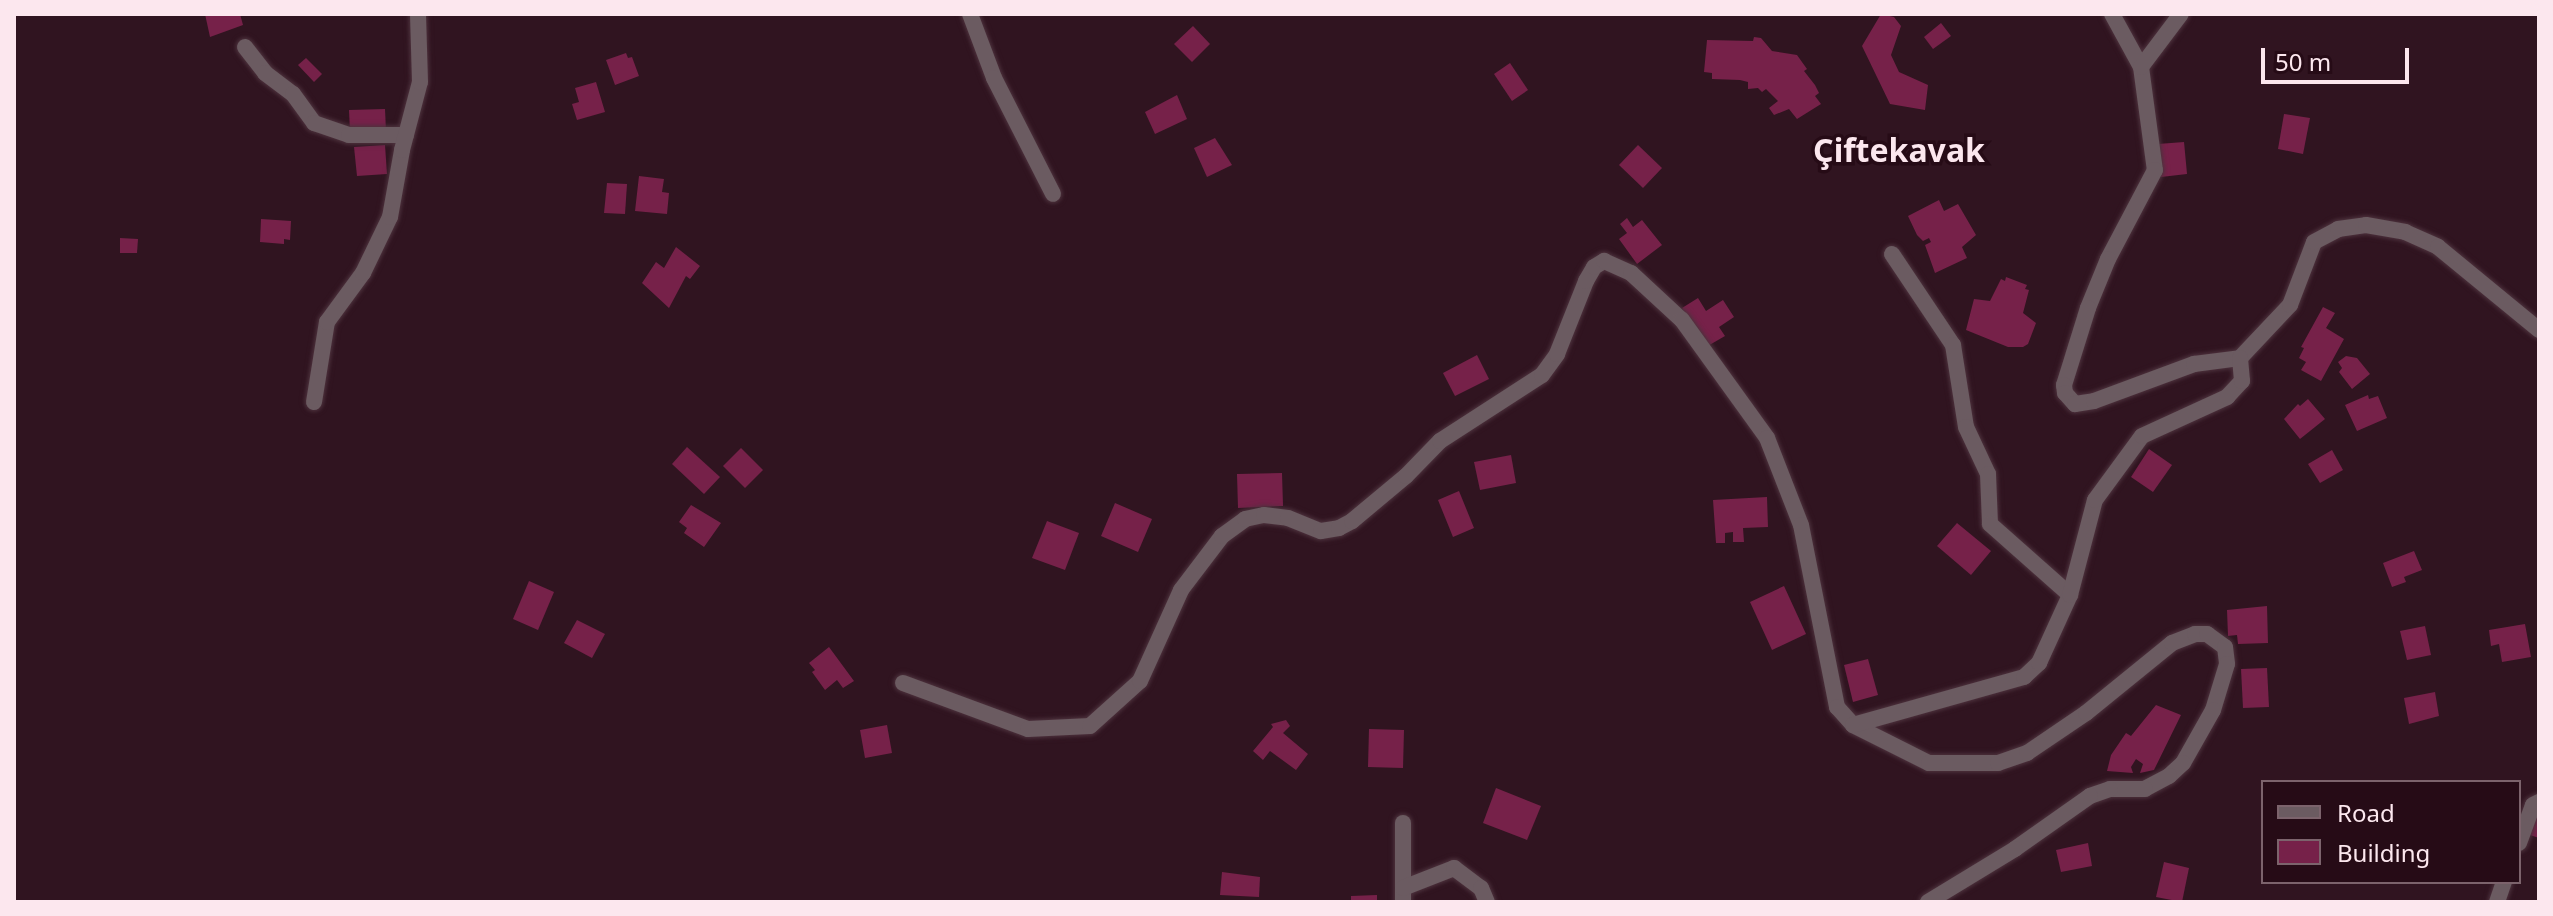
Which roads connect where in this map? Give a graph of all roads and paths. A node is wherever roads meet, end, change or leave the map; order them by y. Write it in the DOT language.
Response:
graph roads {
  1 [pos="418,14"];
  2 [pos="970,14"];
  3 [pos="2112,14"];
  4 [pos="2181,14"];
  5 [pos="245,47"];
  6 [pos="2141,67"];
  7 [pos="406,135"];
  8 [pos="1053,194"];
  9 [pos="1892,254"];
  10 [pos="2539,330"];
  11 [pos="2240,358"];
  12 [pos="314,402"];
  13 [pos="2070,595"];
  14 [pos="903,683"];
  15 [pos="1853,725"];
  16 [pos="2539,802"];
  17 [pos="1403,823"];
  18 [pos="2521,838"];
  19 [pos="1403,895"];
  20 [pos="1487,902"];
  21 [pos="1928,902"];
  1 -- 7 [label="street"];
  2 -- 8 [label="street"];
  3 -- 6 [label="street"];
  4 -- 6 [label="street"];
  5 -- 7 [label="street"];
  6 -- 11 [label="street"];
  7 -- 12 [label="street"];
  9 -- 13 [label="street"];
  10 -- 11 [label="street"];
  11 -- 13 [label="street"];
  13 -- 15 [label="street"];
  14 -- 15 [label="street"];
  15 -- 21 [label="street"];
  16 -- 18 [label="street"];
  17 -- 19 [label="street"];
  19 -- 20 [label="street"];
}
